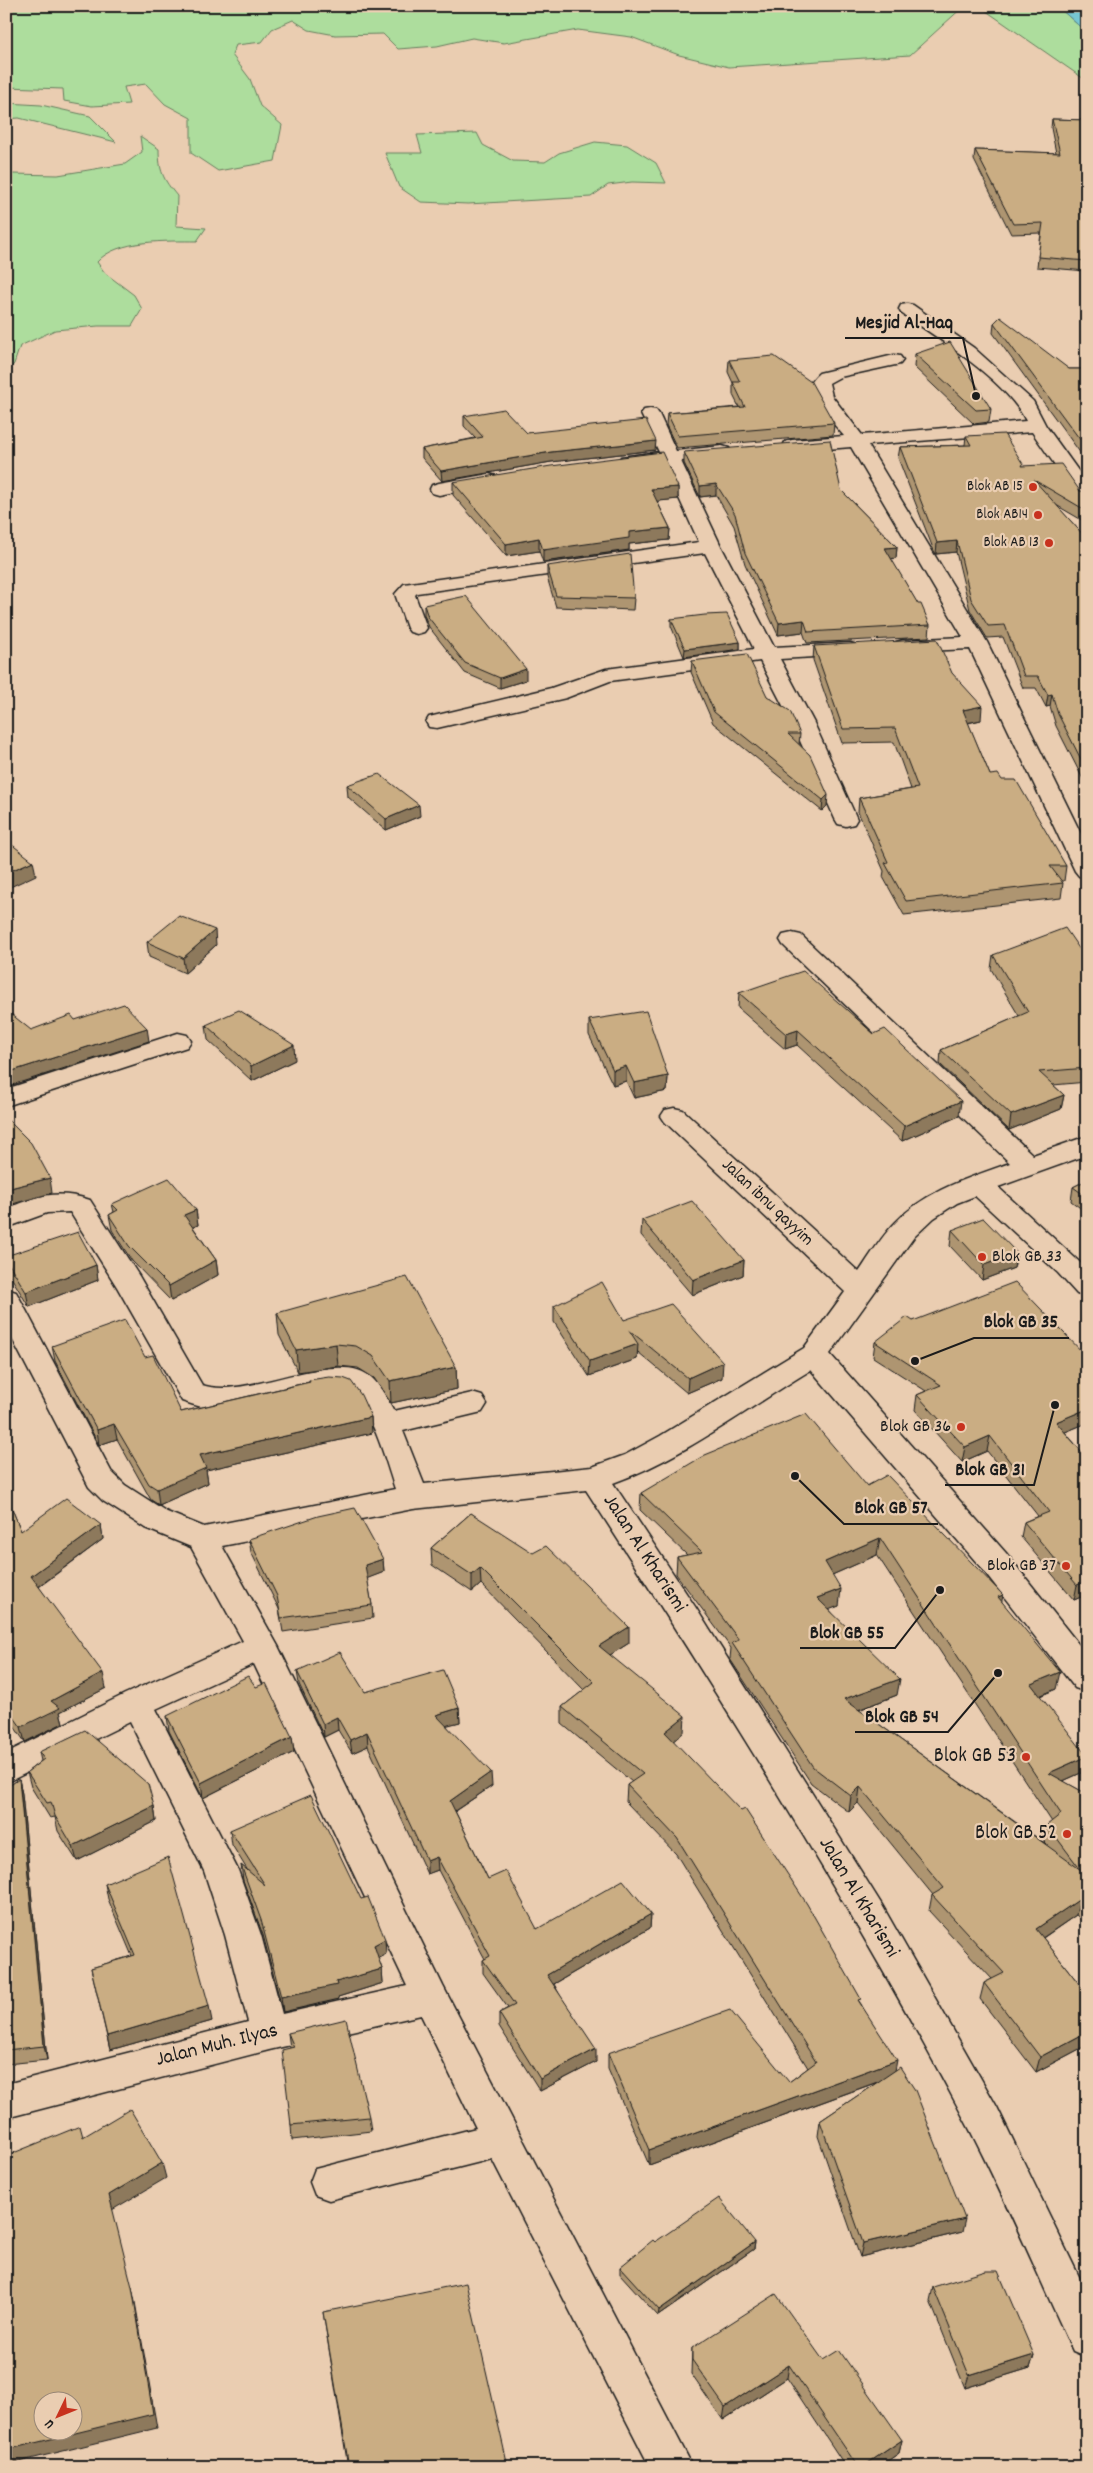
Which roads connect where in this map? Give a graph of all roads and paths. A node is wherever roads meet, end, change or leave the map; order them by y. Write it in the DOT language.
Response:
graph roads {
  1 [pos="907,309"];
  2 [pos="894,360"];
  3 [pos="650,414"];
  4 [pos="1037,426"];
  5 [pos="856,440"];
  6 [pos="777,447"];
  7 [pos="737,450"];
  8 [pos="668,456"];
  9 [pos="1087,459"];
  10 [pos="609,463"];
  11 [pos="1062,465"];
  12 [pos="504,478"];
  13 [pos="439,489"];
  14 [pos="1087,497"];
  15 [pos="712,546"];
  16 [pos="417,628"];
  17 [pos="976,642"];
  18 [pos="768,654"];
  19 [pos="437,722"];
  20 [pos="846,819"];
  21 [pos="1087,871"];
  22 [pos="792,940"];
  23 [pos="178,1041"];
  24 [pos="6,1098"];
  25 [pos="674,1116"];
  26 [pos="1087,1146"];
  27 [pos="1028,1165"];
  28 [pos="979,1184"];
  29 [pos="6,1218"];
  30 [pos="1087,1287"];
  31 [pos="859,1289"];
  32 [pos="6,1299"];
  33 [pos="814,1355"];
  34 [pos="472,1404"];
  35 [pos="386,1424"];
  36 [pos="594,1478"];
  37 [pos="413,1497"];
  38 [pos="202,1539"];
  39 [pos="262,1646"];
  40 [pos="1087,1679"];
  41 [pos="137,1703"];
  42 [pos="6,1769"];
  43 [pos="430,1997"];
  44 [pos="269,2033"];
  45 [pos="6,2101"];
  46 [pos="501,2140"];
  47 [pos="329,2182"];
  48 [pos="1087,2337"];
  49 [pos="672,2467"];
  1 -- 4 [label="street"];
  2 -- 5 [label="street"];
  3 -- 8 [label="street"];
  4 -- 5 [label="street"];
  4 -- 11 [label="street"];
  5 -- 6 [label="street"];
  5 -- 17 [label="street"];
  7 -- 8 [label="street"];
  8 -- 10 [label="street"];
  8 -- 15 [label="street"];
  9 -- 11 [label="street"];
  11 -- 14 [label="street"];
  12 -- 13 [label="street"];
  15 -- 16 [label="street"];
  15 -- 18 [label="street"];
  17 -- 18 [label="street"];
  17 -- 21 [label="street"];
  18 -- 19 [label="street"];
  18 -- 20 [label="street"];
  22 -- 27 [label="street"];
  23 -- 24 [label="street"];
  25 -- 31 [label="street, Jalan ibnu qayyim"];
  26 -- 27 [label="street"];
  27 -- 28 [label="street"];
  28 -- 30 [label="street"];
  28 -- 31 [label="street"];
  29 -- 35 [label="street"];
  31 -- 33 [label="street"];
  32 -- 38 [label="street"];
  33 -- 36 [label="street"];
  33 -- 40 [label="street"];
  34 -- 35 [label="street"];
  35 -- 37 [label="street"];
  36 -- 37 [label="street"];
  36 -- 48 [label="street, Jalan Al Kharismi"];
  37 -- 38 [label="street"];
  38 -- 39 [label="street"];
  39 -- 41 [label="street"];
  39 -- 43 [label="street"];
  41 -- 42 [label="street"];
  41 -- 44 [label="street"];
  43 -- 44 [label="street, Jalan Muh. Ilyas"];
  43 -- 46 [label="street"];
  44 -- 45 [label="street, Jalan Muh. Ilyas"];
  46 -- 47 [label="street"];
  46 -- 49 [label="street"];
}
